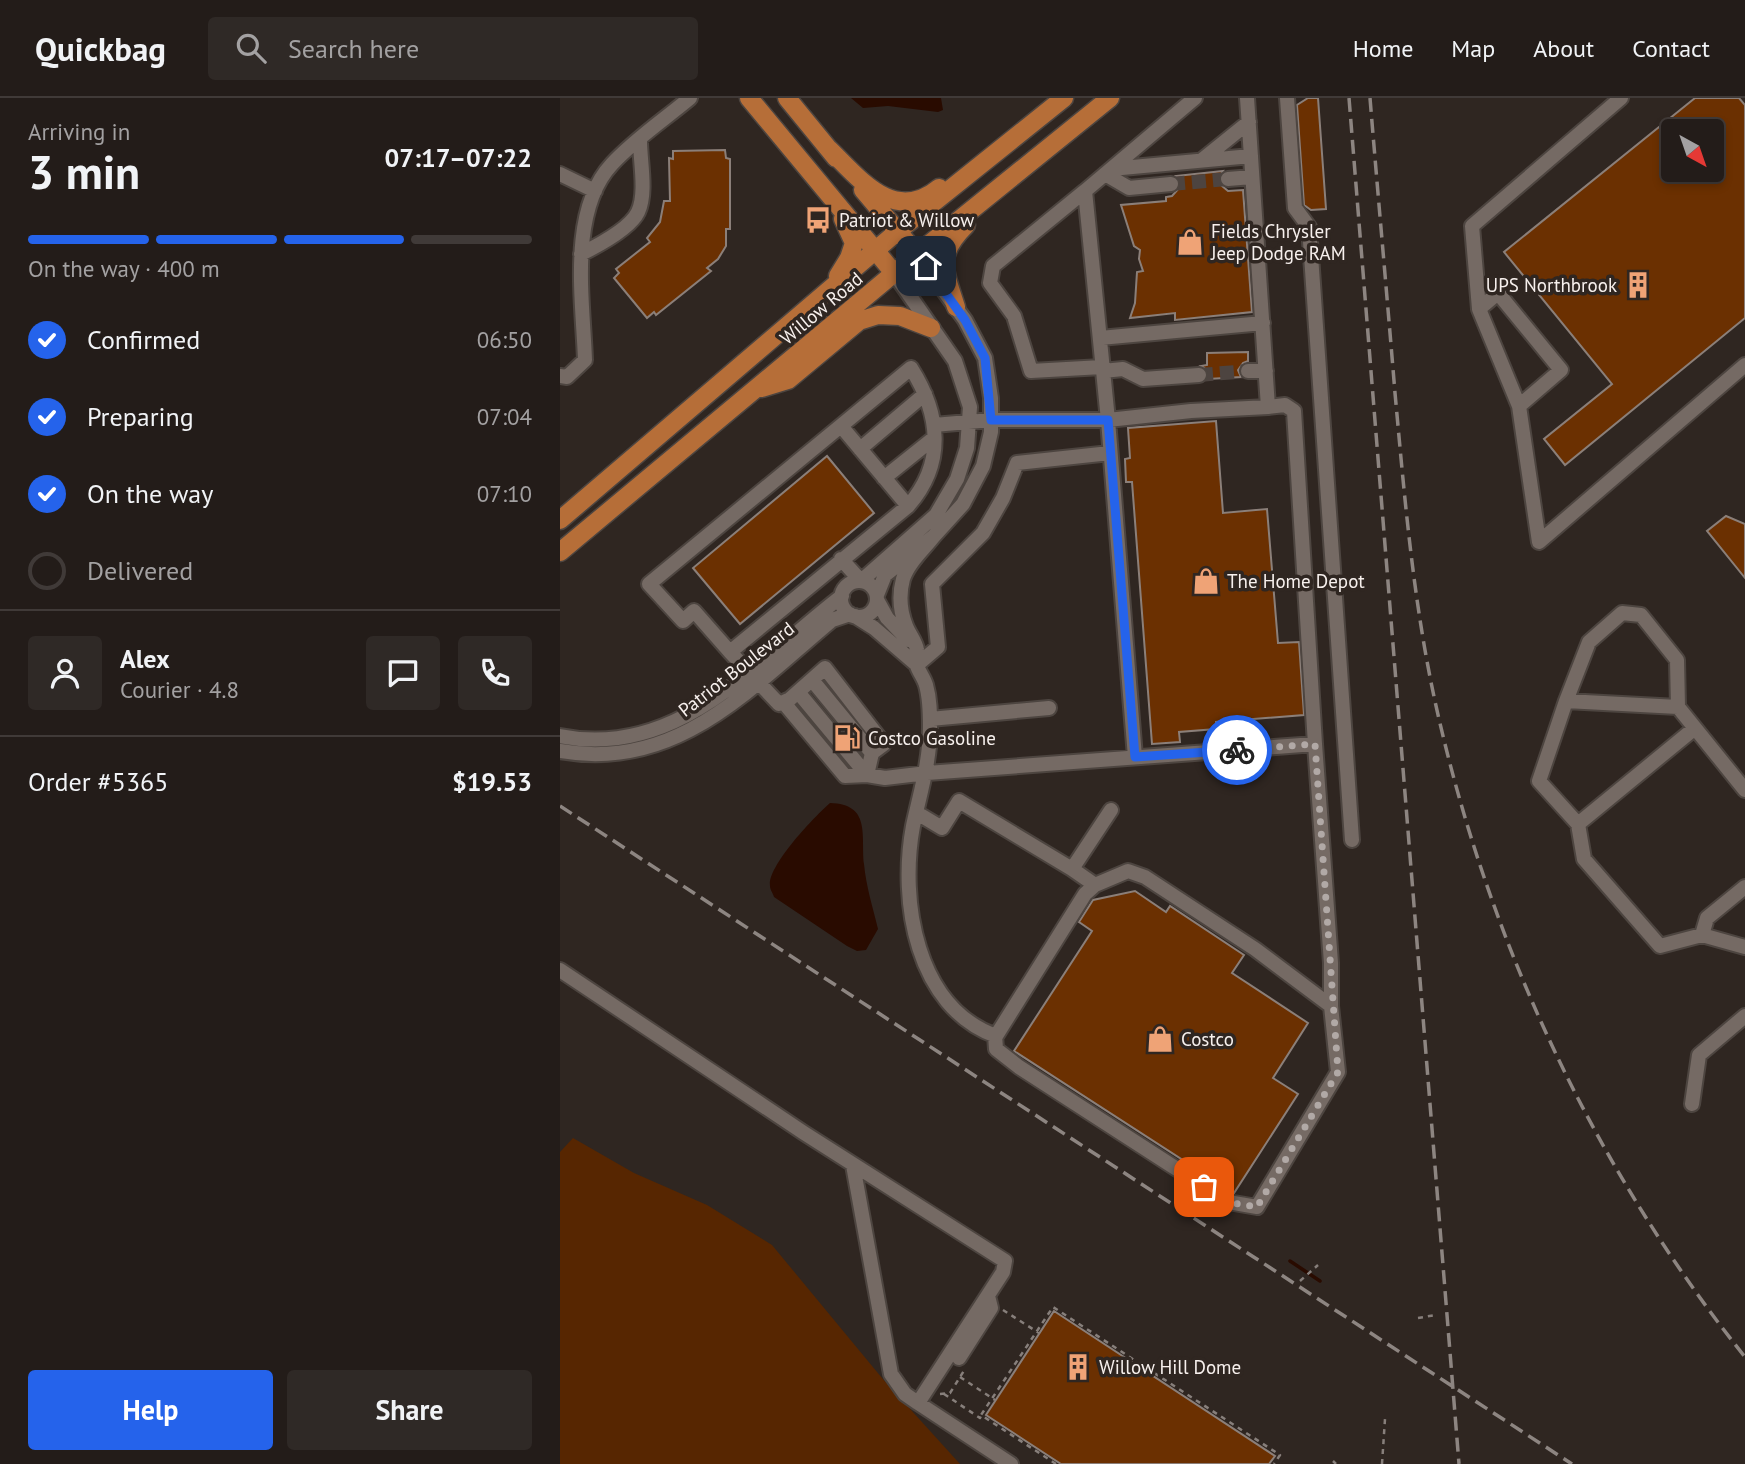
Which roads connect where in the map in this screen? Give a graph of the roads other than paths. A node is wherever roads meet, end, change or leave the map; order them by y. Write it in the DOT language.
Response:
graph roads {
  1 [pos="749,98"];
  2 [pos="787,98"];
  3 [pos="1051,98"];
  4 [pos="1064,98"];
  5 [pos="1111,98"];
  6 [pos="1195,98"];
  7 [pos="1247,98"];
  8 [pos="1287,98"];
  9 [pos="1621,98"];
  10 [pos="684,100"];
  11 [pos="1249,122"];
  12 [pos="640,141"];
  13 [pos="829,149"];
  14 [pos="1251,156"];
  15 [pos="1202,160"];
  16 [pos="1108,171"];
  17 [pos="560,174"];
  18 [pos="1252,177"];
  19 [pos="1228,180"];
  20 [pos="1171,184"];
  21 [pos="595,191"];
  22 [pos="1085,191"];
  23 [pos="834,199"];
  24 [pos="898,231"];
  25 [pos="876,250"];
  26 [pos="581,254"];
  27 [pos="917,254"];
  28 [pos="894,273"];
  29 [pos="820,298"];
  30 [pos="956,307"];
  31 [pos="1479,309"];
  32 [pos="1262,323"];
  33 [pos="931,328"];
  34 [pos="1100,338"];
  35 [pos="1745,365"];
  36 [pos="1103,369"];
  37 [pos="1248,371"];
  38 [pos="1266,371"];
  39 [pos="1199,375"];
  40 [pos="560,376"];
  41 [pos="752,392"];
  42 [pos="925,394"];
  43 [pos="1520,406"];
  44 [pos="1268,407"];
  45 [pos="991,420"];
  46 [pos="1108,420"];
  47 [pos="968,421"];
  48 [pos="841,426"];
  49 [pos="934,431"];
  50 [pos="860,449"];
  51 [pos="1110,453"];
  52 [pos="884,478"];
  53 [pos="908,506"];
  54 [pos="560,520"];
  55 [pos="934,536"];
  56 [pos="560,552"];
  57 [pos="836,563"];
  58 [pos="861,581"];
  59 [pos="843,593"];
  60 [pos="877,598"];
  61 [pos="852,615"];
  62 [pos="917,648"];
  63 [pos="730,652"];
  64 [pos="917,665"];
  65 [pos="754,677"];
  66 [pos="798,692"];
  67 [pos="1566,701"];
  68 [pos="784,703"];
  69 [pos="1678,707"];
  70 [pos="1049,708"];
  71 [pos="930,719"];
  72 [pos="1695,728"];
  73 [pos="560,736"];
  74 [pos="1315,744"];
  75 [pos="560,751"];
  76 [pos="1135,757"];
  77 [pos="927,773"];
  78 [pos="867,775"];
  79 [pos="1745,790"];
  80 [pos="1111,810"];
  81 [pos="917,813"];
  82 [pos="1578,824"];
  83 [pos="1352,840"];
  84 [pos="1072,869"];
  85 [pos="1095,885"];
  86 [pos="1745,887"];
  87 [pos="1702,935"];
  88 [pos="1745,947"];
  89 [pos="560,970"];
  90 [pos="1331,1006"];
  91 [pos="1745,1016"];
  92 [pos="995,1035"];
  93 [pos="1692,1104"];
  94 [pos="853,1165"];
  95 [pos="918,1403"];
  96 [pos="1012,1464"];
  1 -- 23 [label="main road, Patriot Boulevard"];
  2 -- 13 [label="main road, Patriot Boulevard"];
  3 -- 13 [label="main road"];
  4 -- 24 [label="main road, Willow Road"];
  5 -- 27 [label="main road, Willow Road"];
  5 -- 30 [label="main road"];
  6 -- 16 [label="street"];
  7 -- 11 [label="street"];
  8 -- 83 [label="street"];
  9 -- 31 [label="street"];
  10 -- 12 [label="street"];
  11 -- 14 [label="street"];
  11 -- 15 [label="street"];
  12 -- 21 [label="street"];
  12 -- 26 [label="street"];
  13 -- 24 [label="main road, Patriot Boulevard"];
  14 -- 15 [label="street"];
  14 -- 18 [label="street"];
  15 -- 16 [label="street"];
  16 -- 20 [label="street"];
  16 -- 22 [label="street"];
  17 -- 21 [label="street"];
  18 -- 19 [label="street"];
  18 -- 32 [label="street"];
  21 -- 26 [label="street"];
  22 -- 34 [label="street"];
  22 -- 36 [label="street"];
  23 -- 25 [label="main road, Patriot Boulevard"];
  23 -- 29 [label="main road"];
  24 -- 25 [label="main road, Willow Road"];
  24 -- 27 [label="main road, Patriot Boulevard"];
  25 -- 28 [label="main road, Patriot Boulevard"];
  25 -- 29 [label="main road, Willow Road"];
  26 -- 40 [label="street"];
  27 -- 28 [label="main road, Willow Road"];
  27 -- 30 [label="street, Patriot Boulevard"];
  28 -- 33 [label="street, Patriot Boulevard"];
  28 -- 41 [label="main road, Willow Road"];
  29 -- 54 [label="main road, Willow Road"];
  30 -- 45 [label="street, Patriot Boulevard"];
  31 -- 43 [label="street"];
  31 -- 43 [label="street"];
  32 -- 34 [label="street"];
  32 -- 38 [label="street"];
  33 -- 41 [label="main road"];
  33 -- 47 [label="street, Patriot Boulevard"];
  34 -- 36 [label="street"];
  35 -- 43 [label="street"];
  36 -- 39 [label="street"];
  36 -- 46 [label="street"];
  37 -- 38 [label="street"];
  38 -- 44 [label="street"];
  41 -- 56 [label="main road, Willow Road"];
  42 -- 48 [label="street"];
  42 -- 49 [label="street"];
  42 -- 50 [label="street"];
  44 -- 46 [label="street"];
  44 -- 74 [label="street"];
  45 -- 46 [label="street"];
  45 -- 47 [label="street"];
  45 -- 55 [label="street, Patriot Boulevard"];
  46 -- 51 [label="street"];
  47 -- 49 [label="street"];
  47 -- 58 [label="street, Patriot Boulevard"];
  48 -- 50 [label="street"];
  48 -- 63 [label="street"];
  49 -- 52 [label="street"];
  49 -- 53 [label="street"];
  50 -- 52 [label="street"];
  51 -- 64 [label="street"];
  51 -- 76 [label="street"];
  52 -- 53 [label="street"];
  53 -- 57 [label="street"];
  55 -- 60 [label="street, Patriot Boulevard"];
  55 -- 62 [label="street"];
  57 -- 58 [label="street"];
  57 -- 59 [label="street"];
  57 -- 63 [label="street"];
  58 -- 59 [label="street, Patriot Boulevard"];
  58 -- 60 [label="street"];
  59 -- 61 [label="street"];
  59 -- 65 [label="street, Patriot Boulevard"];
  60 -- 61 [label="street, Patriot Boulevard"];
  60 -- 62 [label="street"];
  61 -- 64 [label="street"];
  61 -- 65 [label="street, Patriot Boulevard"];
  62 -- 64 [label="street"];
  63 -- 65 [label="street"];
  64 -- 71 [label="street"];
  65 -- 68 [label="street"];
  65 -- 73 [label="street, Patriot Boulevard"];
  65 -- 75 [label="street, Patriot Boulevard"];
  66 -- 68 [label="street"];
  66 -- 78 [label="street"];
  66 -- 78 [label="street"];
  67 -- 69 [label="street"];
  67 -- 69 [label="street"];
  67 -- 82 [label="street"];
  68 -- 78 [label="street"];
  69 -- 72 [label="street"];
  70 -- 71 [label="street"];
  71 -- 77 [label="street"];
  72 -- 79 [label="street"];
  72 -- 82 [label="street"];
  74 -- 76 [label="street"];
  74 -- 90 [label="street"];
  76 -- 77 [label="street"];
  77 -- 78 [label="street"];
  77 -- 81 [label="street"];
  80 -- 84 [label="street"];
  81 -- 84 [label="street"];
  81 -- 92 [label="street"];
  82 -- 87 [label="street"];
  84 -- 85 [label="street"];
  85 -- 90 [label="street"];
  85 -- 92 [label="street"];
  86 -- 87 [label="street"];
  87 -- 88 [label="street"];
  89 -- 94 [label="street"];
  90 -- 92 [label="street"];
  91 -- 93 [label="street"];
  94 -- 95 [label="street"];
  94 -- 95 [label="street"];
  95 -- 96 [label="street"];
}
